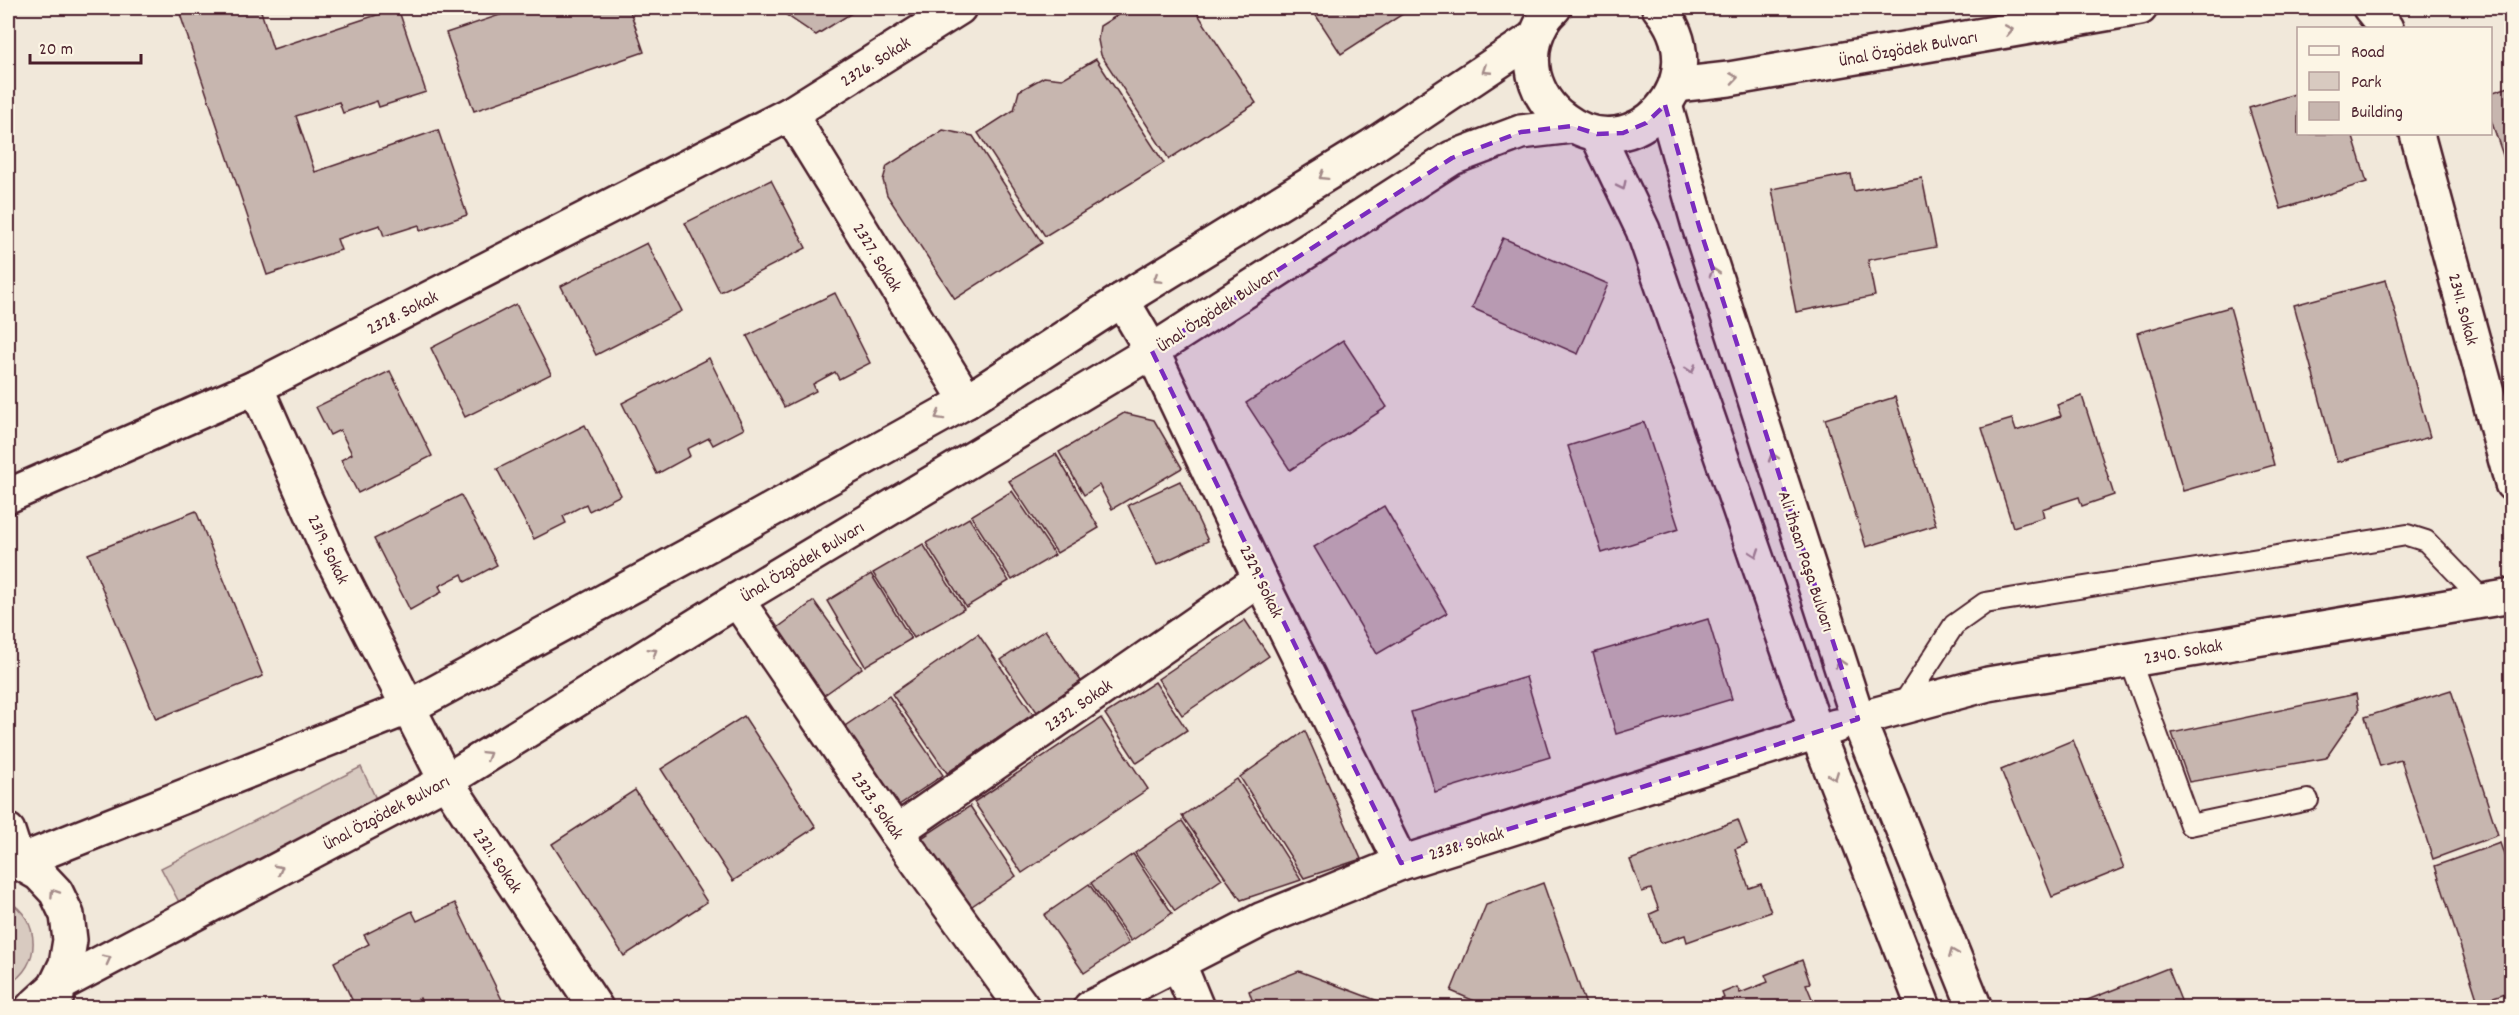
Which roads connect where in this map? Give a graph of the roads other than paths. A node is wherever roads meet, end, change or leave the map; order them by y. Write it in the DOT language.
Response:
graph roads {
  1 [pos="959,8"];
  2 [pos="1659,8"];
  3 [pos="1664,8"];
  4 [pos="2140,8"];
  5 [pos="2370,8"];
  6 [pos="2389,8"];
  7 [pos="1544,17"];
  8 [pos="2385,27"];
  9 [pos="2391,27"];
  10 [pos="1671,95"];
  11 [pos="790,114"];
  12 [pos="1585,130"];
  13 [pos="2417,135"];
  14 [pos="1122,300"];
  15 [pos="1152,351"];
  16 [pos="256,387"];
  17 [pos="967,400"];
  18 [pos="2511,484"];
  19 [pos="8,496"];
  20 [pos="1260,579"];
  21 [pos="2498,598"];
  22 [pos="737,600"];
  23 [pos="2130,660"];
  24 [pos="1901,707"];
  25 [pos="407,708"];
  26 [pos="1858,718"];
  27 [pos="1817,733"];
  28 [pos="446,781"];
  29 [pos="2308,800"];
  30 [pos="896,832"];
  31 [pos="11,851"];
  32 [pos="1401,863"];
  33 [pos="1178,962"];
  34 [pos="49,1001"];
  35 [pos="596,1008"];
  36 [pos="1023,1008"];
  37 [pos="1090,1008"];
  38 [pos="1197,1008"];
  39 [pos="1924,1008"];
  40 [pos="1975,1008"];
  1 -- 11 [label="main road, 2326. Sokak"];
  2 -- 3 [label="main road"];
  2 -- 10 [label="main road"];
  10 -- 4 [label="main road, Ünal Özgödek Bulvarı, one-way"];
  5 -- 8 [label="main road"];
  6 -- 9 [label="main road"];
  7 -- 12 [label="main road"];
  7 -- 14 [label="main road, one-way"];
  10 -- 12 [label="main road, Ünal Özgödek Bulvarı"];
  26 -- 10 [label="main road, Ali İhsan Paşa Bulvarı, one-way"];
  11 -- 16 [label="main road, 2328. Sokak"];
  11 -- 17 [label="main road, 2327. Sokak"];
  12 -- 15 [label="main road, Ünal Özgödek Bulvarı"];
  12 -- 27 [label="main road, one-way"];
  13 -- 18 [label="main road, 2341. Sokak"];
  14 -- 15 [label="main road, 2329. Sokak"];
  14 -- 17 [label="main road"];
  15 -- 20 [label="main road, 2329. Sokak"];
  15 -- 22 [label="main road, Ünal Özgödek Bulvarı"];
  16 -- 19 [label="main road, 2328. Sokak"];
  16 -- 25 [label="main road, 2319. Sokak"];
  17 -- 25 [label="main road, one-way"];
  20 -- 30 [label="main road, 2332. Sokak"];
  20 -- 32 [label="main road, 2329. Sokak"];
  21 -- 23 [label="main road, 2340. Sokak"];
  21 -- 24 [label="lane"];
  28 -- 22 [label="main road, Ünal Özgödek Bulvarı, one-way"];
  22 -- 30 [label="main road, 2323. Sokak"];
  23 -- 24 [label="main road, 2340. Sokak"];
  23 -- 29 [label="lane"];
  24 -- 26 [label="main road, 2340. Sokak"];
  25 -- 28 [label="main road, 2321. Sokak"];
  25 -- 31 [label="main road"];
  26 -- 27 [label="main road, 2338. Sokak"];
  40 -- 26 [label="main road, Ali İhsan Paşa Bulvarı, one-way"];
  27 -- 32 [label="main road, 2338. Sokak"];
  27 -- 39 [label="main road, one-way"];
  34 -- 28 [label="main road, Ünal Özgödek Bulvarı, one-way"];
  28 -- 35 [label="main road, 2321. Sokak"];
  30 -- 36 [label="main road, 2323. Sokak"];
  34 -- 31 [label="main road, one-way"];
  32 -- 33 [label="main road, 2338. Sokak"];
  33 -- 37 [label="main road, 2338. Sokak"];
  33 -- 38 [label="main road"];
}
